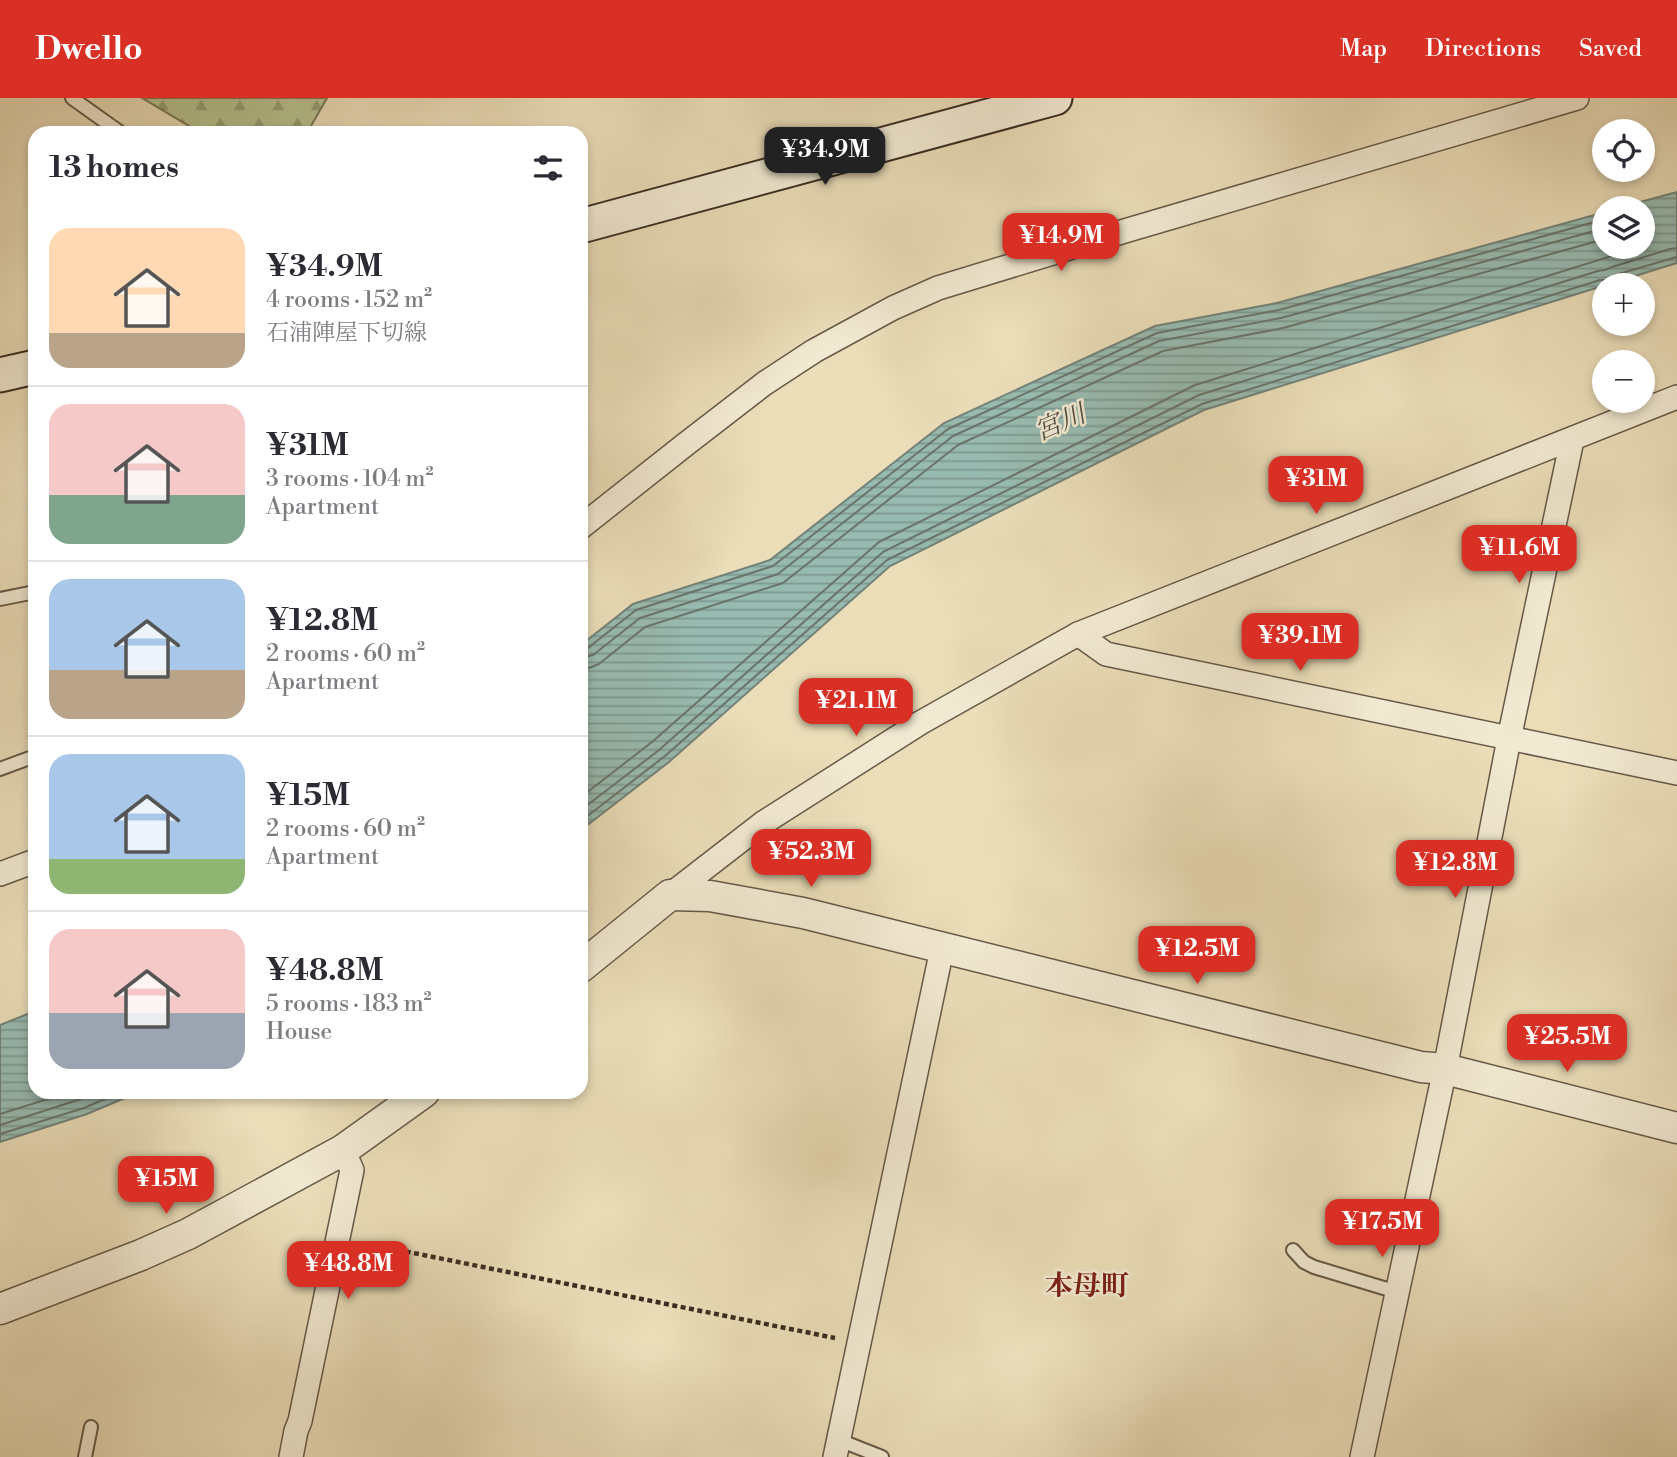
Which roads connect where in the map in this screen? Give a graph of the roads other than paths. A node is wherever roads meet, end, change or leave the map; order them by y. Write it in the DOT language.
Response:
graph roads {
  1 [pos="72,98"];
  2 [pos="1055,98"];
  3 [pos="1577,98"];
  4 [pos="111,126"];
  5 [pos="588,224"];
  6 [pos="28,369"];
  7 [pos="0,375"];
  8 [pos="1677,397"];
  9 [pos="1572,440"];
  10 [pos="588,521"];
  11 [pos="28,593"];
  12 [pos="0,599"];
  13 [pos="1078,635"];
  14 [pos="1509,739"];
  15 [pos="28,759"];
  16 [pos="0,769"];
  17 [pos="1677,773"];
  18 [pos="28,864"];
  19 [pos="0,874"];
  20 [pos="670,895"];
  21 [pos="942,949"];
  22 [pos="588,961"];
  23 [pos="1445,1069"];
  24 [pos="414,1099"];
  25 [pos="1677,1128"];
  26 [pos="343,1150"];
  27 [pos="1293,1250"];
  28 [pos="1397,1292"];
  29 [pos="0,1308"];
  30 [pos="91,1427"];
  31 [pos="837,1448"];
  32 [pos="1366,1456"];
  33 [pos="85,1457"];
  34 [pos="291,1457"];
  35 [pos="882,1457"];
  1 -- 4 [label="lane"];
  2 -- 5 [label="main road"];
  3 -- 10 [label="street"];
  6 -- 7 [label="main road"];
  8 -- 9 [label="street"];
  9 -- 13 [label="street"];
  9 -- 14 [label="street"];
  11 -- 12 [label="lane"];
  13 -- 14 [label="street"];
  13 -- 20 [label="street"];
  14 -- 17 [label="street"];
  14 -- 23 [label="street"];
  15 -- 16 [label="lane"];
  18 -- 19 [label="street"];
  20 -- 21 [label="street"];
  20 -- 22 [label="street"];
  21 -- 23 [label="street"];
  21 -- 31 [label="street"];
  23 -- 25 [label="street"];
  23 -- 28 [label="street"];
  24 -- 26 [label="street"];
  26 -- 29 [label="street"];
  26 -- 34 [label="street"];
  27 -- 28 [label="lane"];
  28 -- 32 [label="street"];
  30 -- 33 [label="lane"];
  31 -- 35 [label="lane"];
}
